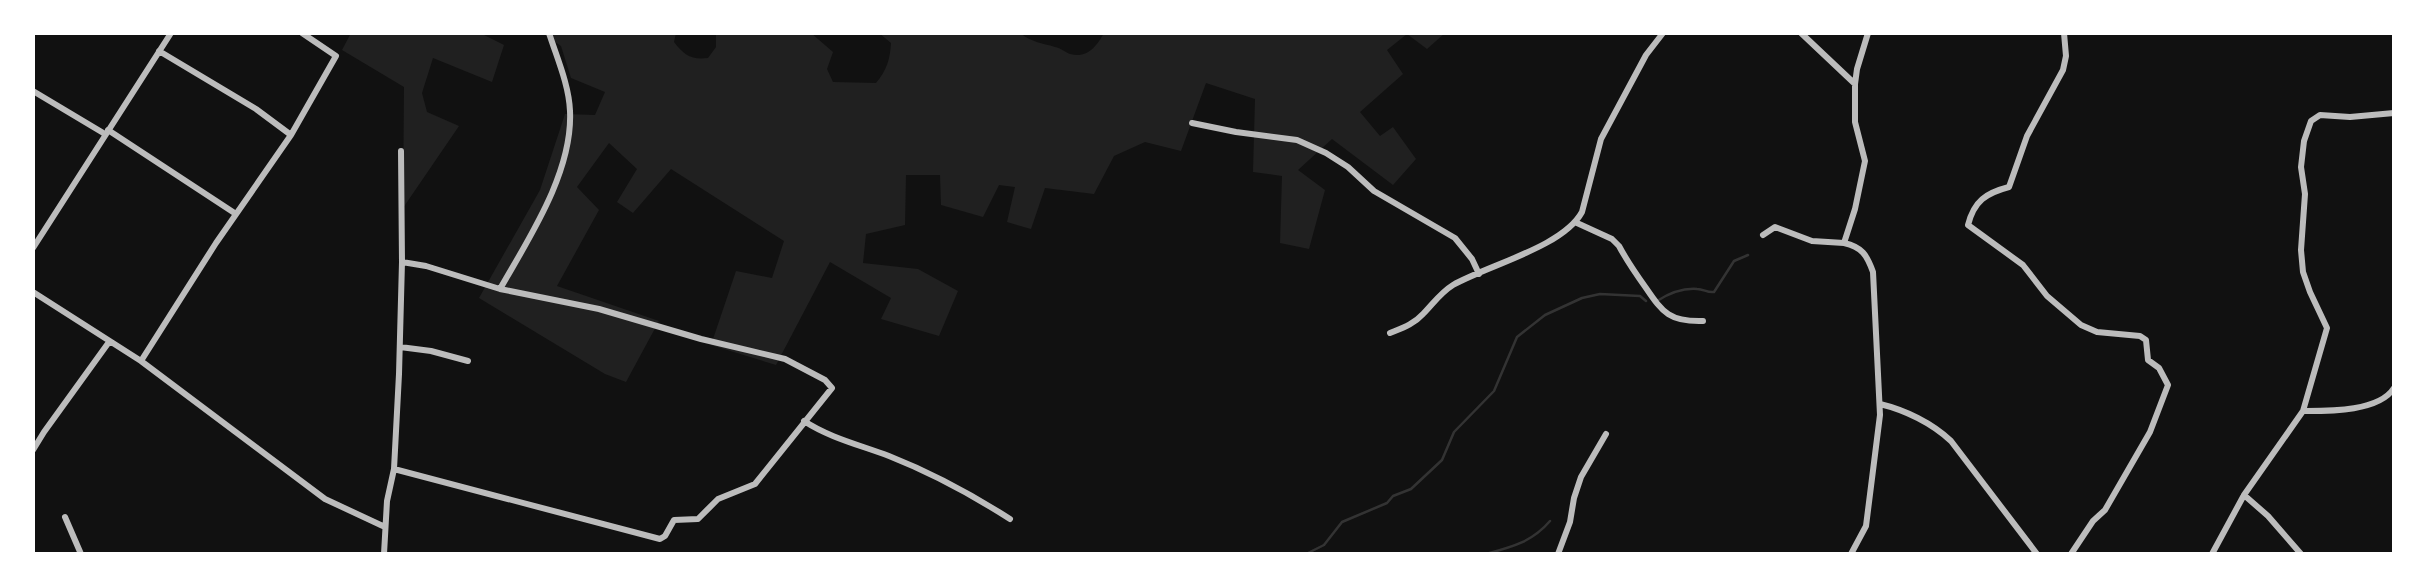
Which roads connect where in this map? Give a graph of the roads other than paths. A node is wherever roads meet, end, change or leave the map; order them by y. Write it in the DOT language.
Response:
graph roads {
  1 [pos="171,33"];
  2 [pos="302,33"];
  3 [pos="550,33"];
  4 [pos="1663,33"];
  5 [pos="1801,33"];
  6 [pos="1868,33"];
  7 [pos="2064,33"];
  8 [pos="159,51"];
  9 [pos="1854,84"];
  10 [pos="33,91"];
  11 [pos="2394,113"];
  12 [pos="1192,123"];
  13 [pos="106,132"];
  14 [pos="291,135"];
  15 [pos="401,151"];
  16 [pos="236,214"];
  17 [pos="1577,223"];
  18 [pos="1763,235"];
  19 [pos="1844,243"];
  20 [pos="33,248"];
  21 [pos="402,262"];
  22 [pos="1479,274"];
  23 [pos="500,289"];
  24 [pos="33,292"];
  25 [pos="1703,321"];
  26 [pos="1390,333"];
  27 [pos="109,342"];
  28 [pos="400,347"];
  29 [pos="141,361"];
  30 [pos="468,361"];
  31 [pos="2394,388"];
  32 [pos="1880,404"];
  33 [pos="2303,411"];
  34 [pos="804,421"];
  35 [pos="1606,434"];
  36 [pos="33,450"];
  37 [pos="394,469"];
  38 [pos="2244,495"];
  39 [pos="65,517"];
  40 [pos="1010,519"];
  41 [pos="385,527"];
  42 [pos="81,554"];
  43 [pos="384,554"];
  44 [pos="1558,554"];
  45 [pos="1852,554"];
  46 [pos="2037,554"];
  47 [pos="2071,554"];
  48 [pos="2212,554"];
  49 [pos="2301,554"];
  1 -- 8 [label="street"];
  2 -- 14 [label="street"];
  3 -- 23 [label="street"];
  4 -- 17 [label="street"];
  5 -- 9 [label="street"];
  6 -- 9 [label="street"];
  7 -- 47 [label="street"];
  8 -- 13 [label="street"];
  8 -- 14 [label="street"];
  9 -- 19 [label="street"];
  10 -- 13 [label="street"];
  11 -- 33 [label="street"];
  12 -- 22 [label="street"];
  13 -- 16 [label="street"];
  13 -- 20 [label="street"];
  14 -- 16 [label="street"];
  15 -- 21 [label="street"];
  16 -- 29 [label="street"];
  17 -- 22 [label="street"];
  17 -- 25 [label="street"];
  18 -- 19 [label="street"];
  19 -- 32 [label="street"];
  21 -- 23 [label="street"];
  21 -- 28 [label="street"];
  22 -- 26 [label="street"];
  23 -- 34 [label="street"];
  24 -- 27 [label="street"];
  27 -- 29 [label="street"];
  27 -- 36 [label="street"];
  28 -- 30 [label="street"];
  28 -- 37 [label="street"];
  29 -- 41 [label="street"];
  31 -- 33 [label="street"];
  32 -- 45 [label="street"];
  32 -- 46 [label="street"];
  33 -- 38 [label="street"];
  34 -- 37 [label="street"];
  34 -- 40 [label="street"];
  35 -- 44 [label="street"];
  37 -- 41 [label="street"];
  38 -- 48 [label="street"];
  38 -- 49 [label="street"];
  39 -- 42 [label="street"];
  41 -- 43 [label="street"];
}
